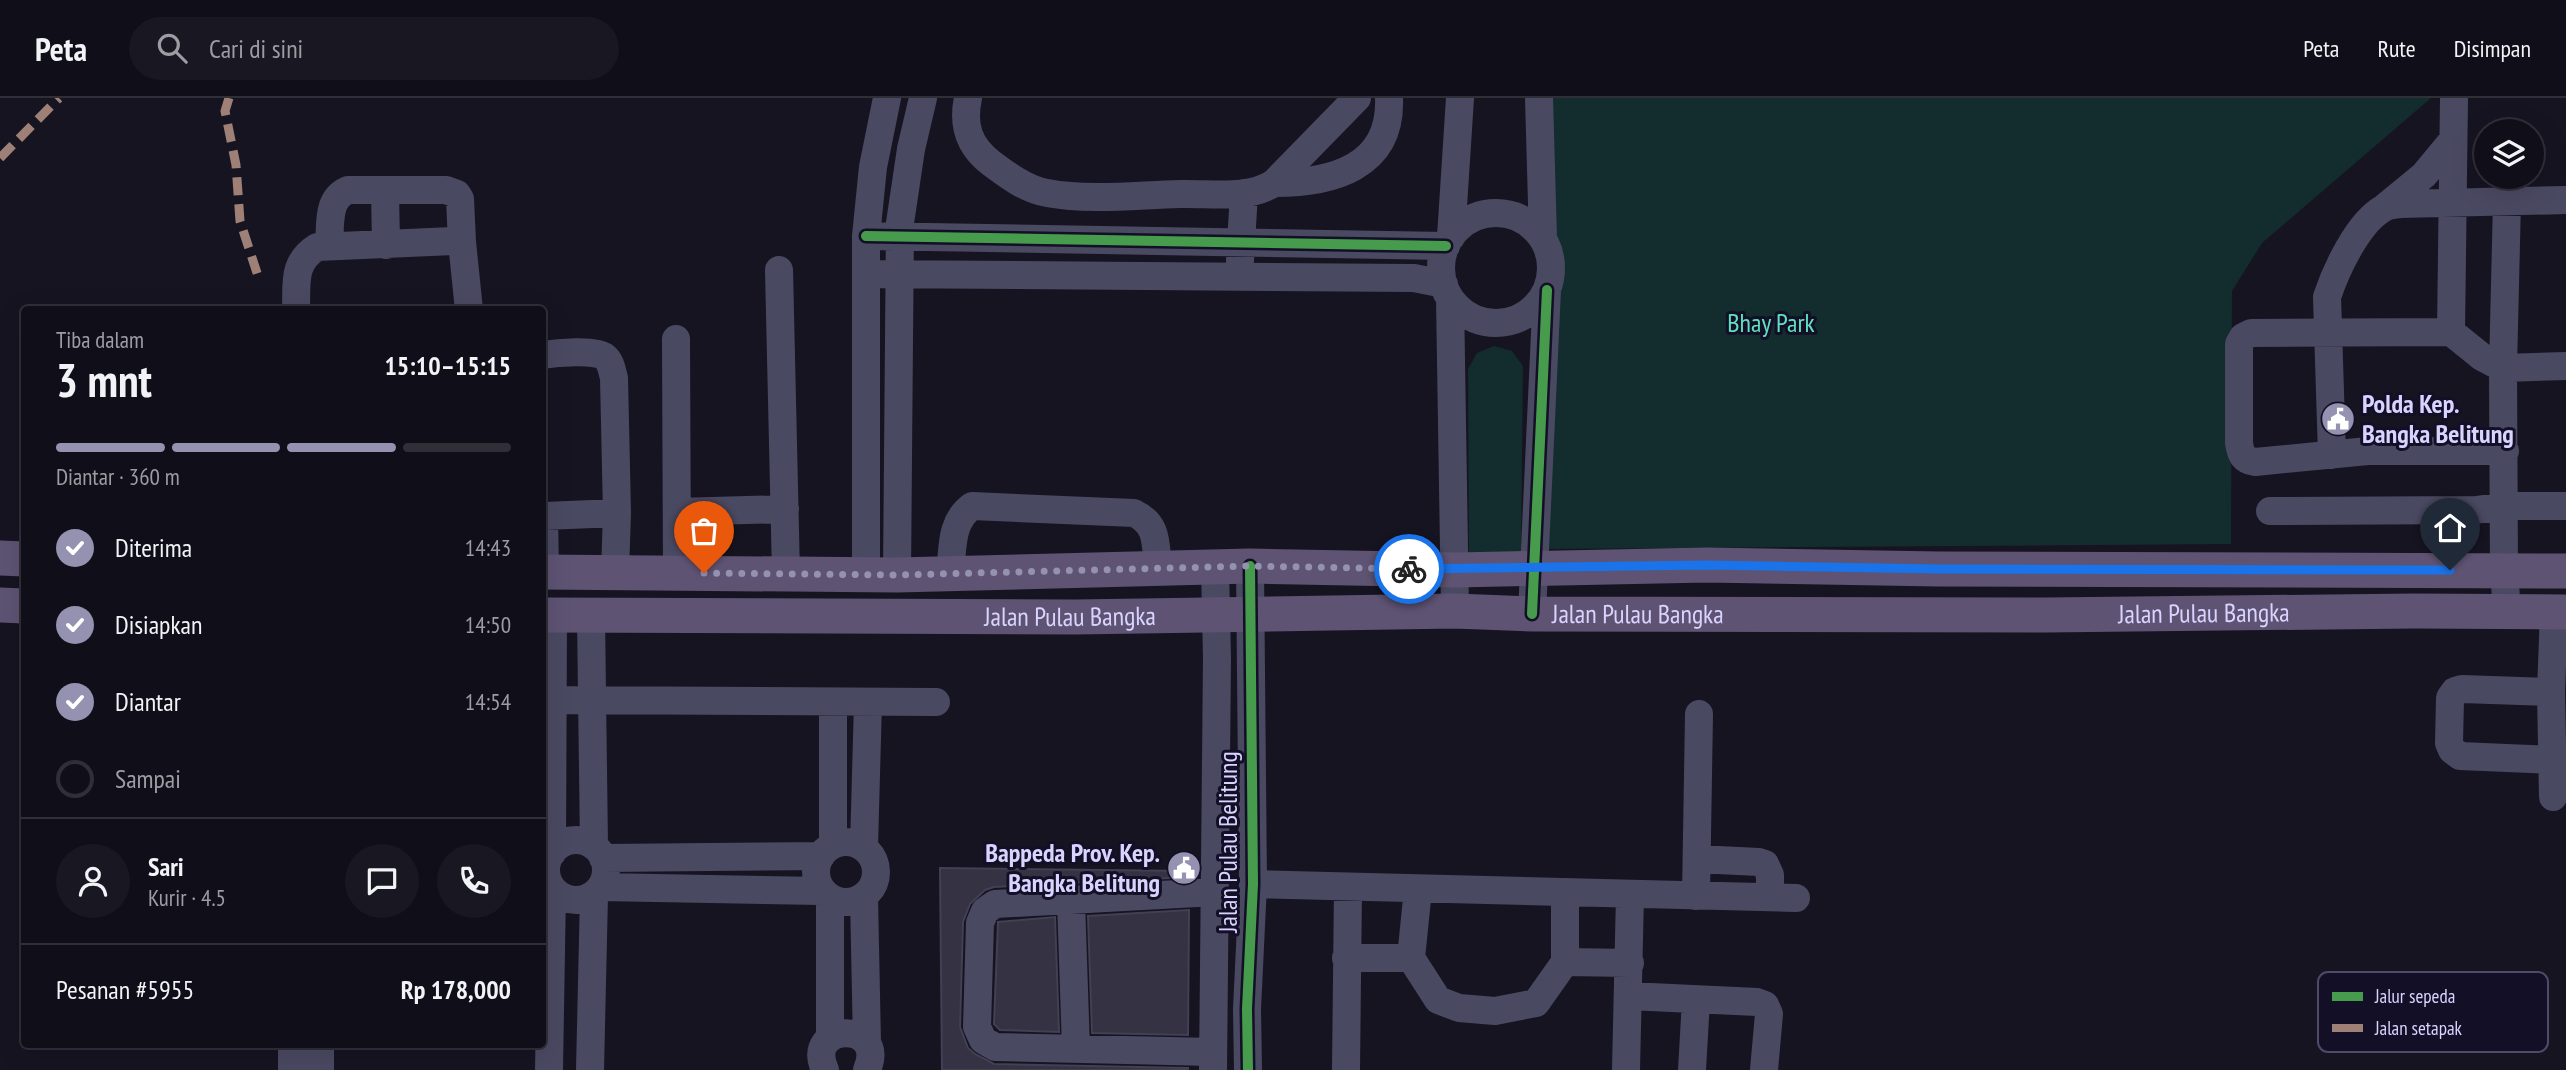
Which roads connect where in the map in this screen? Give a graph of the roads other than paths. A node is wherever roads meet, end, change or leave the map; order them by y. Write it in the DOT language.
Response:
graph roads {
  1 [pos="887,98"];
  2 [pos="923,98"];
  3 [pos="968,98"];
  4 [pos="1357,98"];
  5 [pos="1390,98"];
  6 [pos="1460,98"];
  7 [pos="1539,98"];
  8 [pos="2454,98"];
  9 [pos="2453,140"];
  10 [pos="1274,183"];
  11 [pos="385,190"];
  12 [pos="1244,193"];
  13 [pos="2566,200"];
  14 [pos="2507,201"];
  15 [pos="2452,203"];
  16 [pos="2385,207"];
  17 [pos="866,236"];
  18 [pos="900,238"];
  19 [pos="1543,238"];
  20 [pos="462,242"];
  21 [pos="1448,242"];
  22 [pos="1241,243"];
  23 [pos="386,245"];
  24 [pos="329,246"];
  25 [pos="779,270"];
  26 [pos="866,274"];
  27 [pos="899,274"];
  28 [pos="1239,277"];
  29 [pos="1547,290"];
  30 [pos="1447,291"];
  31 [pos="296,306"];
  32 [pos="469,306"];
  33 [pos="2451,332"];
  34 [pos="2328,333"];
  35 [pos="676,339"];
  36 [pos="546,355"];
  37 [pos="2566,366"];
  38 [pos="2503,368"];
  39 [pos="2505,451"];
  40 [pos="2332,454"];
  41 [pos="2504,506"];
  42 [pos="2566,506"];
  43 [pos="785,509"];
  44 [pos="2270,511"];
  45 [pos="677,512"];
  46 [pos="617,513"];
  47 [pos="546,514"];
  48 [pos="0,558"];
  49 [pos="21,559"];
  50 [pos="1250,566"];
  51 [pos="1215,567"];
  52 [pos="1158,568"];
  53 [pos="1534,568"];
  54 [pos="1456,570"];
  55 [pos="2504,571"];
  56 [pos="2566,571"];
  57 [pos="546,572"];
  58 [pos="615,572"];
  59 [pos="677,573"];
  60 [pos="950,573"];
  61 [pos="786,574"];
  62 [pos="882,574"];
  63 [pos="0,605"];
  64 [pos="21,606"];
  65 [pos="1455,611"];
  66 [pos="2507,611"];
  67 [pos="2560,611"];
  68 [pos="1233,613"];
  69 [pos="1532,614"];
  70 [pos="548,615"];
  71 [pos="592,616"];
  72 [pos="2551,692"];
  73 [pos="552,700"];
  74 [pos="593,700"];
  75 [pos="834,702"];
  76 [pos="868,702"];
  77 [pos="936,702"];
  78 [pos="1699,714"];
  79 [pos="2552,760"];
  80 [pos="2553,797"];
  81 [pos="864,847"];
  82 [pos="827,850"];
  83 [pos="598,852"];
  84 [pos="552,853"];
  85 [pos="1697,859"];
  86 [pos="1253,884"];
  87 [pos="1348,887"];
  88 [pos="552,888"];
  89 [pos="1418,889"];
  90 [pos="598,891"];
  91 [pos="1215,892"];
  92 [pos="1564,892"];
  93 [pos="1630,894"];
  94 [pos="826,895"];
  95 [pos="1696,896"];
  96 [pos="864,897"];
  97 [pos="1071,901"];
  98 [pos="1346,958"];
  99 [pos="1411,958"];
  100 [pos="1565,962"];
  101 [pos="1630,963"];
  102 [pos="1629,996"];
  103 [pos="1696,1000"];
  104 [pos="830,1038"];
  105 [pos="292,1048"];
  106 [pos="320,1048"];
  107 [pos="1076,1049"];
  108 [pos="867,1057"];
  109 [pos="1213,1061"];
  110 [pos="292,1070"];
  111 [pos="320,1070"];
  112 [pos="549,1070"];
  113 [pos="590,1070"];
  114 [pos="825,1070"];
  115 [pos="1248,1070"];
  116 [pos="1346,1070"];
  117 [pos="1626,1070"];
  118 [pos="1692,1070"];
  119 [pos="1763,1070"];
  1 -- 17 [label="street"];
  2 -- 18 [label="street"];
  3 -- 12 [label="street"];
  4 -- 10 [label="street"];
  5 -- 10 [label="street"];
  6 -- 21 [label="street"];
  7 -- 19 [label="street"];
  8 -- 9 [label="street"];
  9 -- 15 [label="street"];
  9 -- 16 [label="street"];
  10 -- 12 [label="street"];
  11 -- 20 [label="street"];
  11 -- 23 [label="street"];
  11 -- 24 [label="street"];
  12 -- 22 [label="street"];
  13 -- 14 [label="street"];
  14 -- 15 [label="street"];
  14 -- 38 [label="street"];
  15 -- 16 [label="street"];
  15 -- 33 [label="street"];
  16 -- 34 [label="street"];
  17 -- 18 [label="street"];
  17 -- 26 [label="street"];
  18 -- 22 [label="street"];
  18 -- 27 [label="street"];
  19 -- 21 [label="street"];
  19 -- 29 [label="street"];
  20 -- 23 [label="street"];
  20 -- 32 [label="street"];
  21 -- 22 [label="street"];
  21 -- 30 [label="street"];
  22 -- 28 [label="street"];
  23 -- 24 [label="street"];
  24 -- 31 [label="street"];
  25 -- 43 [label="street"];
  26 -- 27 [label="street"];
  26 -- 62 [label="street"];
  27 -- 28 [label="street"];
  27 -- 62 [label="street"];
  28 -- 30 [label="street"];
  29 -- 30 [label="street"];
  29 -- 53 [label="street"];
  30 -- 54 [label="street"];
  33 -- 34 [label="street"];
  33 -- 38 [label="street"];
  34 -- 40 [label="street"];
  34 -- 40 [label="street"];
  35 -- 45 [label="street"];
  36 -- 46 [label="street"];
  37 -- 38 [label="street"];
  38 -- 39 [label="street"];
  39 -- 40 [label="street"];
  39 -- 41 [label="street"];
  41 -- 42 [label="street"];
  41 -- 44 [label="street"];
  41 -- 55 [label="street"];
  43 -- 45 [label="street"];
  43 -- 61 [label="street"];
  45 -- 59 [label="street"];
  46 -- 47 [label="street"];
  46 -- 58 [label="street"];
  48 -- 49 [label="main road"];
  50 -- 51 [label="main road, Jalan Pulau Bangka"];
  50 -- 54 [label="main road, Jalan Pulau Bangka"];
  50 -- 68 [label="street"];
  51 -- 52 [label="main road, Jalan Pulau Bangka"];
  51 -- 68 [label="street"];
  52 -- 60 [label="main road, Jalan Pulau Bangka"];
  52 -- 60 [label="street"];
  53 -- 54 [label="main road, Jalan Pulau Bangka"];
  53 -- 55 [label="main road, Jalan Pulau Bangka"];
  53 -- 69 [label="street"];
  54 -- 65 [label="street"];
  55 -- 56 [label="main road, Jalan Pulau Bangka"];
  55 -- 66 [label="street"];
  57 -- 58 [label="main road, Jalan Pulau Bangka"];
  58 -- 59 [label="main road, Jalan Pulau Bangka"];
  59 -- 61 [label="main road, Jalan Pulau Bangka"];
  60 -- 62 [label="main road, Jalan Pulau Bangka"];
  61 -- 62 [label="main road, Jalan Pulau Bangka"];
  63 -- 64 [label="main road"];
  65 -- 68 [label="main road, Jalan Pulau Bangka"];
  65 -- 69 [label="main road, Jalan Pulau Bangka"];
  66 -- 67 [label="main road, Jalan Pulau Bangka"];
  66 -- 69 [label="main road, Jalan Pulau Bangka"];
  67 -- 72 [label="street"];
  68 -- 71 [label="main road, Jalan Pulau Bangka"];
  68 -- 86 [label="street, Jalan Pulau Belitung"];
  68 -- 91 [label="street, Jalan Pulau Belitung"];
  70 -- 71 [label="main road, Jalan Pulau Bangka"];
  70 -- 73 [label="street"];
  71 -- 74 [label="street"];
  72 -- 79 [label="street"];
  72 -- 79 [label="street"];
  73 -- 74 [label="street"];
  73 -- 84 [label="street"];
  74 -- 75 [label="street"];
  74 -- 83 [label="street"];
  75 -- 76 [label="street"];
  75 -- 82 [label="street"];
  76 -- 77 [label="street"];
  76 -- 81 [label="street"];
  78 -- 85 [label="street"];
  79 -- 80 [label="street"];
  81 -- 82 [label="street"];
  81 -- 96 [label="street"];
  82 -- 83 [label="street"];
  82 -- 94 [label="street"];
  83 -- 84 [label="street"];
  83 -- 90 [label="street"];
  84 -- 88 [label="street"];
  85 -- 95 [label="street"];
  85 -- 95 [label="street"];
  86 -- 87 [label="street"];
  86 -- 115 [label="street, Jalan Pulau Belitung"];
  87 -- 89 [label="street"];
  87 -- 98 [label="street"];
  88 -- 90 [label="street"];
  88 -- 112 [label="street"];
  89 -- 92 [label="street"];
  89 -- 99 [label="street"];
  90 -- 94 [label="street"];
  90 -- 113 [label="street"];
  91 -- 97 [label="street"];
  91 -- 109 [label="street, Jalan Pulau Belitung"];
  92 -- 93 [label="street"];
  92 -- 100 [label="street"];
  93 -- 95 [label="street"];
  93 -- 101 [label="street"];
  94 -- 96 [label="street"];
  94 -- 104 [label="street"];
  96 -- 108 [label="street"];
  97 -- 107 [label="street"];
  97 -- 107 [label="street"];
  98 -- 99 [label="street"];
  98 -- 116 [label="street"];
  99 -- 100 [label="street"];
  100 -- 101 [label="street"];
  101 -- 102 [label="street"];
  102 -- 103 [label="street"];
  102 -- 117 [label="street"];
  103 -- 118 [label="street"];
  103 -- 119 [label="street"];
  104 -- 108 [label="street"];
  104 -- 114 [label="street"];
  105 -- 110 [label="street"];
  106 -- 111 [label="street"];
  107 -- 109 [label="street"];
}
